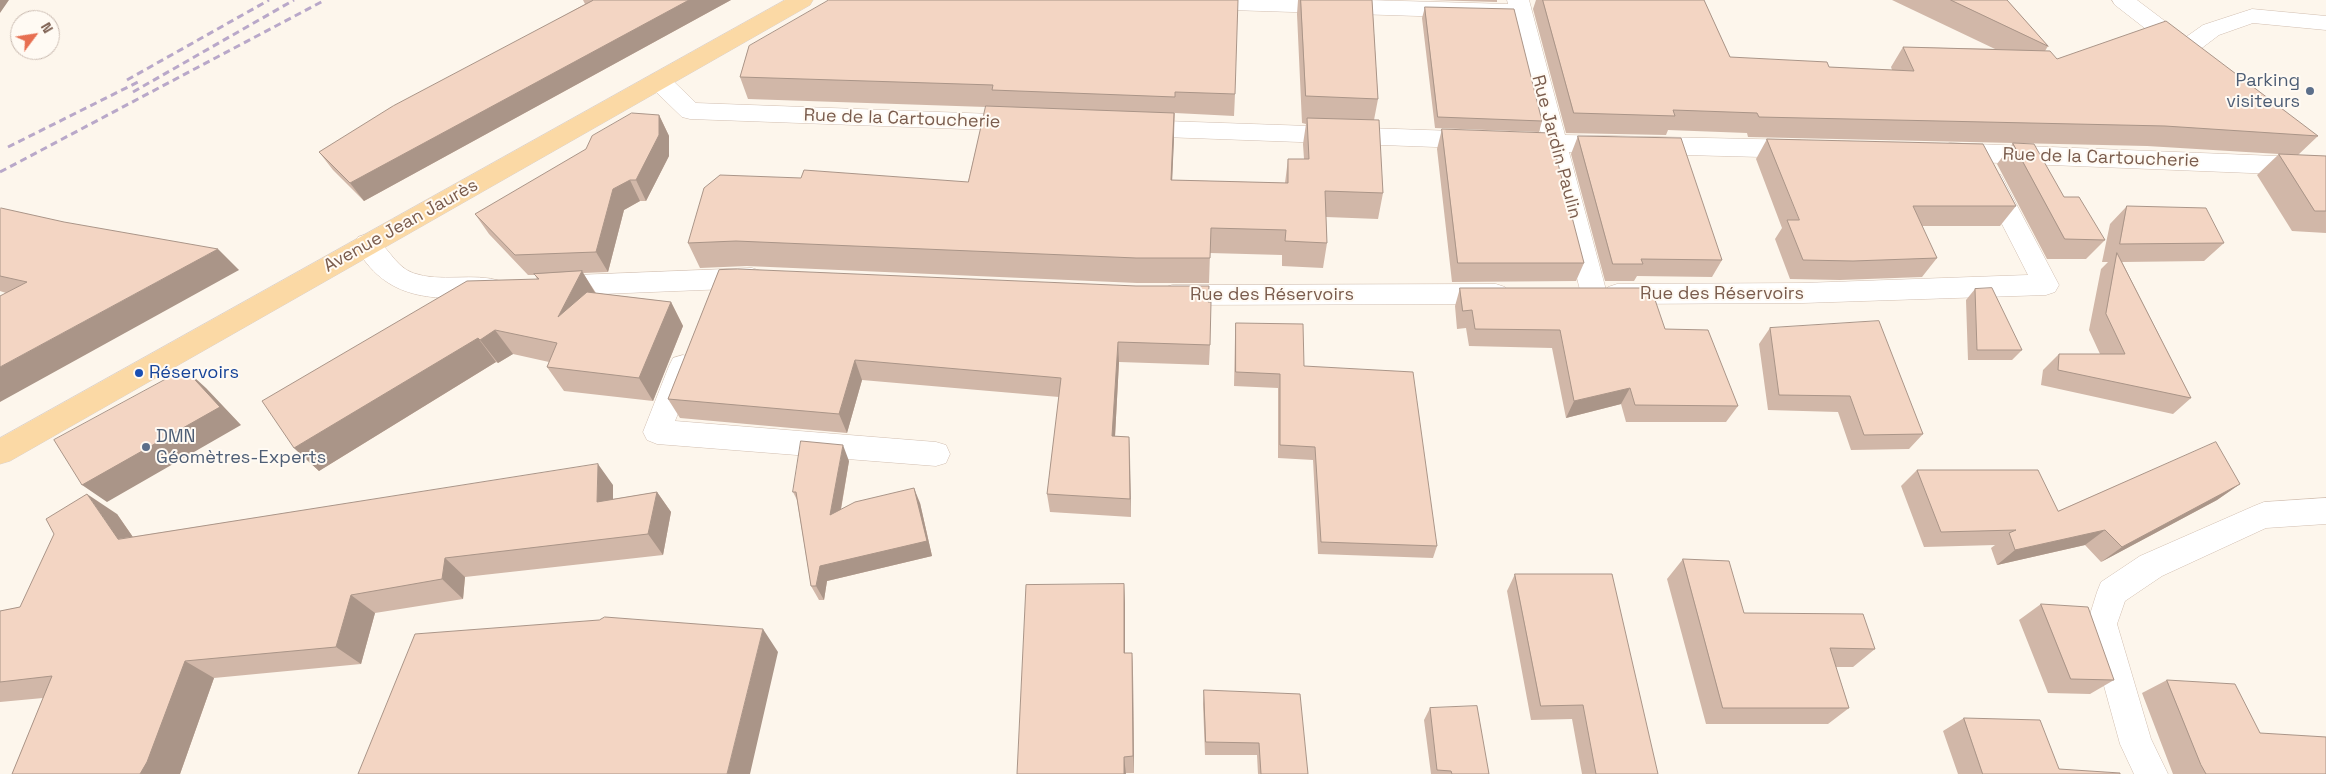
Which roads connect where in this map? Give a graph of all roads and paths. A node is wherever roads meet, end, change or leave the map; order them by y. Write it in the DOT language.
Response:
graph roads {
  1 [pos="802,0"];
  2 [pos="2123,0"];
  3 [pos="1179,2"];
  4 [pos="1519,6"];
  5 [pos="2250,8"];
  6 [pos="2326,23"];
  7 [pos="660,81"];
  8 [pos="1038,124"];
  9 [pos="1117,127"];
  10 [pos="1555,143"];
  11 [pos="1820,149"];
  12 [pos="1928,152"];
  13 [pos="1978,153"];
  14 [pos="2326,167"];
  15 [pos="367,244"];
  16 [pos="718,278"];
  17 [pos="777,279"];
  18 [pos="1515,294"];
  19 [pos="1584,294"];
  20 [pos="1146,295"];
  21 [pos="707,305"];
  22 [pos="693,342"];
  23 [pos="0,452"];
  24 [pos="936,454"];
  25 [pos="2326,511"];
  26 [pos="2151,774"];
  1 -- 7 [label="main road, Avenue Jean Jaurès"];
  2 -- 5 [label="street"];
  3 -- 4 [label="street"];
  4 -- 10 [label="street, Rue Jardin Paulin"];
  5 -- 6 [label="street"];
  7 -- 8 [label="street, Rue de la Cartoucherie"];
  7 -- 15 [label="main road, Avenue Jean Jaurès"];
  9 -- 10 [label="street"];
  10 -- 11 [label="street"];
  10 -- 19 [label="street, Rue Jardin Paulin"];
  12 -- 13 [label="street, Rue de la Cartoucherie"];
  13 -- 14 [label="street, Rue de la Cartoucherie"];
  13 -- 19 [label="street, Rue des Réservoirs"];
  15 -- 16 [label="street"];
  15 -- 23 [label="main road, Avenue Jean Jaurès"];
  16 -- 17 [label="street"];
  16 -- 21 [label="street"];
  18 -- 20 [label="street, Rue des Réservoirs"];
  22 -- 24 [label="street"];
  25 -- 26 [label="street"];
}
